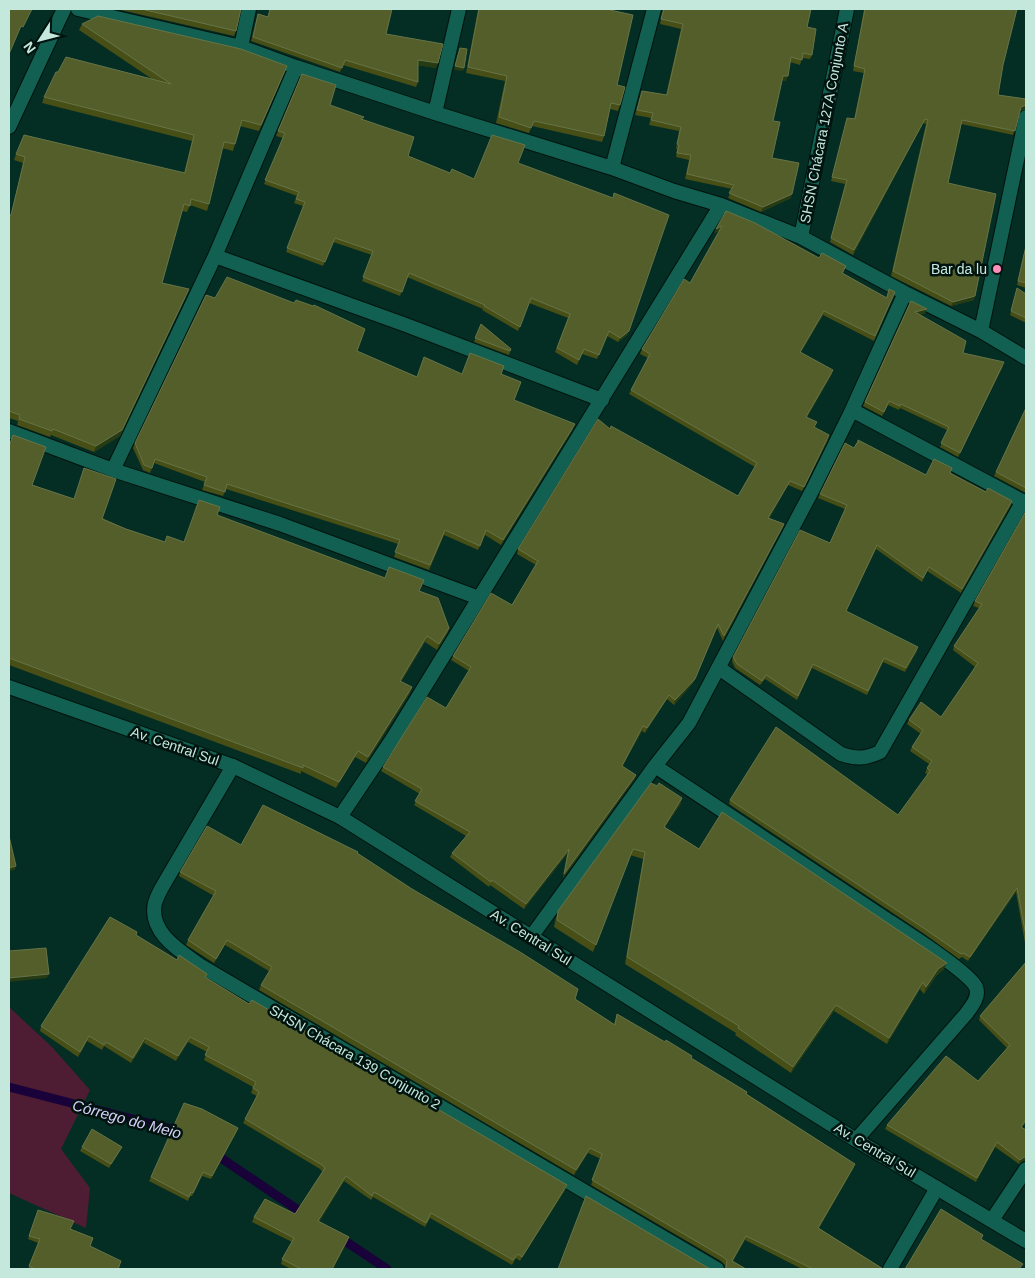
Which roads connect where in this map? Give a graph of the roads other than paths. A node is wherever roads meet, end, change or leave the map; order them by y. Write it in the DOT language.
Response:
graph roads {
  1 [pos="64,9"];
  2 [pos="78,9"];
  3 [pos="249,9"];
  4 [pos="459,9"];
  5 [pos="654,9"];
  6 [pos="847,9"];
  7 [pos="241,47"];
  8 [pos="296,67"];
  9 [pos="435,113"];
  10 [pos="1026,117"];
  11 [pos="9,126"];
  12 [pos="612,168"];
  13 [pos="721,205"];
  14 [pos="801,237"];
  15 [pos="215,256"];
  16 [pos="905,293"];
  17 [pos="981,331"];
  18 [pos="1026,358"];
  19 [pos="602,400"];
  20 [pos="852,410"];
  21 [pos="9,431"];
  22 [pos="113,470"];
  23 [pos="1024,502"];
  24 [pos="479,598"];
  25 [pos="719,668"];
  26 [pos="9,687"];
  27 [pos="233,766"];
  28 [pos="655,766"];
  29 [pos="340,816"];
  30 [pos="531,937"];
  31 [pos="856,1140"];
  32 [pos="1026,1169"];
  33 [pos="937,1188"];
  34 [pos="992,1220"];
  35 [pos="1026,1241"];
  36 [pos="717,1269"];
  37 [pos="890,1269"];
  1 -- 11 [label="street"];
  2 -- 7 [label="street"];
  3 -- 7 [label="street"];
  4 -- 9 [label="street"];
  5 -- 12 [label="street"];
  6 -- 14 [label="street, SHSN Chácara 127A Conjunto A"];
  7 -- 8 [label="street"];
  8 -- 9 [label="street"];
  8 -- 15 [label="street"];
  9 -- 12 [label="street"];
  10 -- 17 [label="street"];
  12 -- 13 [label="street"];
  13 -- 14 [label="street"];
  13 -- 19 [label="street"];
  14 -- 16 [label="street"];
  15 -- 19 [label="street"];
  15 -- 22 [label="street"];
  16 -- 17 [label="street"];
  16 -- 20 [label="street"];
  17 -- 18 [label="street"];
  19 -- 24 [label="street"];
  20 -- 23 [label="street"];
  20 -- 25 [label="street"];
  21 -- 22 [label="street"];
  22 -- 24 [label="street"];
  23 -- 25 [label="street"];
  24 -- 29 [label="street"];
  25 -- 28 [label="street"];
  26 -- 27 [label="street, Av. Central Sul"];
  27 -- 29 [label="street, Av. Central Sul"];
  27 -- 36 [label="street, SHSN Chácara 139 Conjunto 2"];
  28 -- 30 [label="street"];
  28 -- 31 [label="street"];
  29 -- 30 [label="street, Av. Central Sul"];
  30 -- 31 [label="street, Av. Central Sul"];
  31 -- 33 [label="street, Av. Central Sul"];
  32 -- 34 [label="street"];
  33 -- 34 [label="street, Av. Central Sul"];
  33 -- 37 [label="street"];
  34 -- 35 [label="street, Av. Central Sul"];
}
